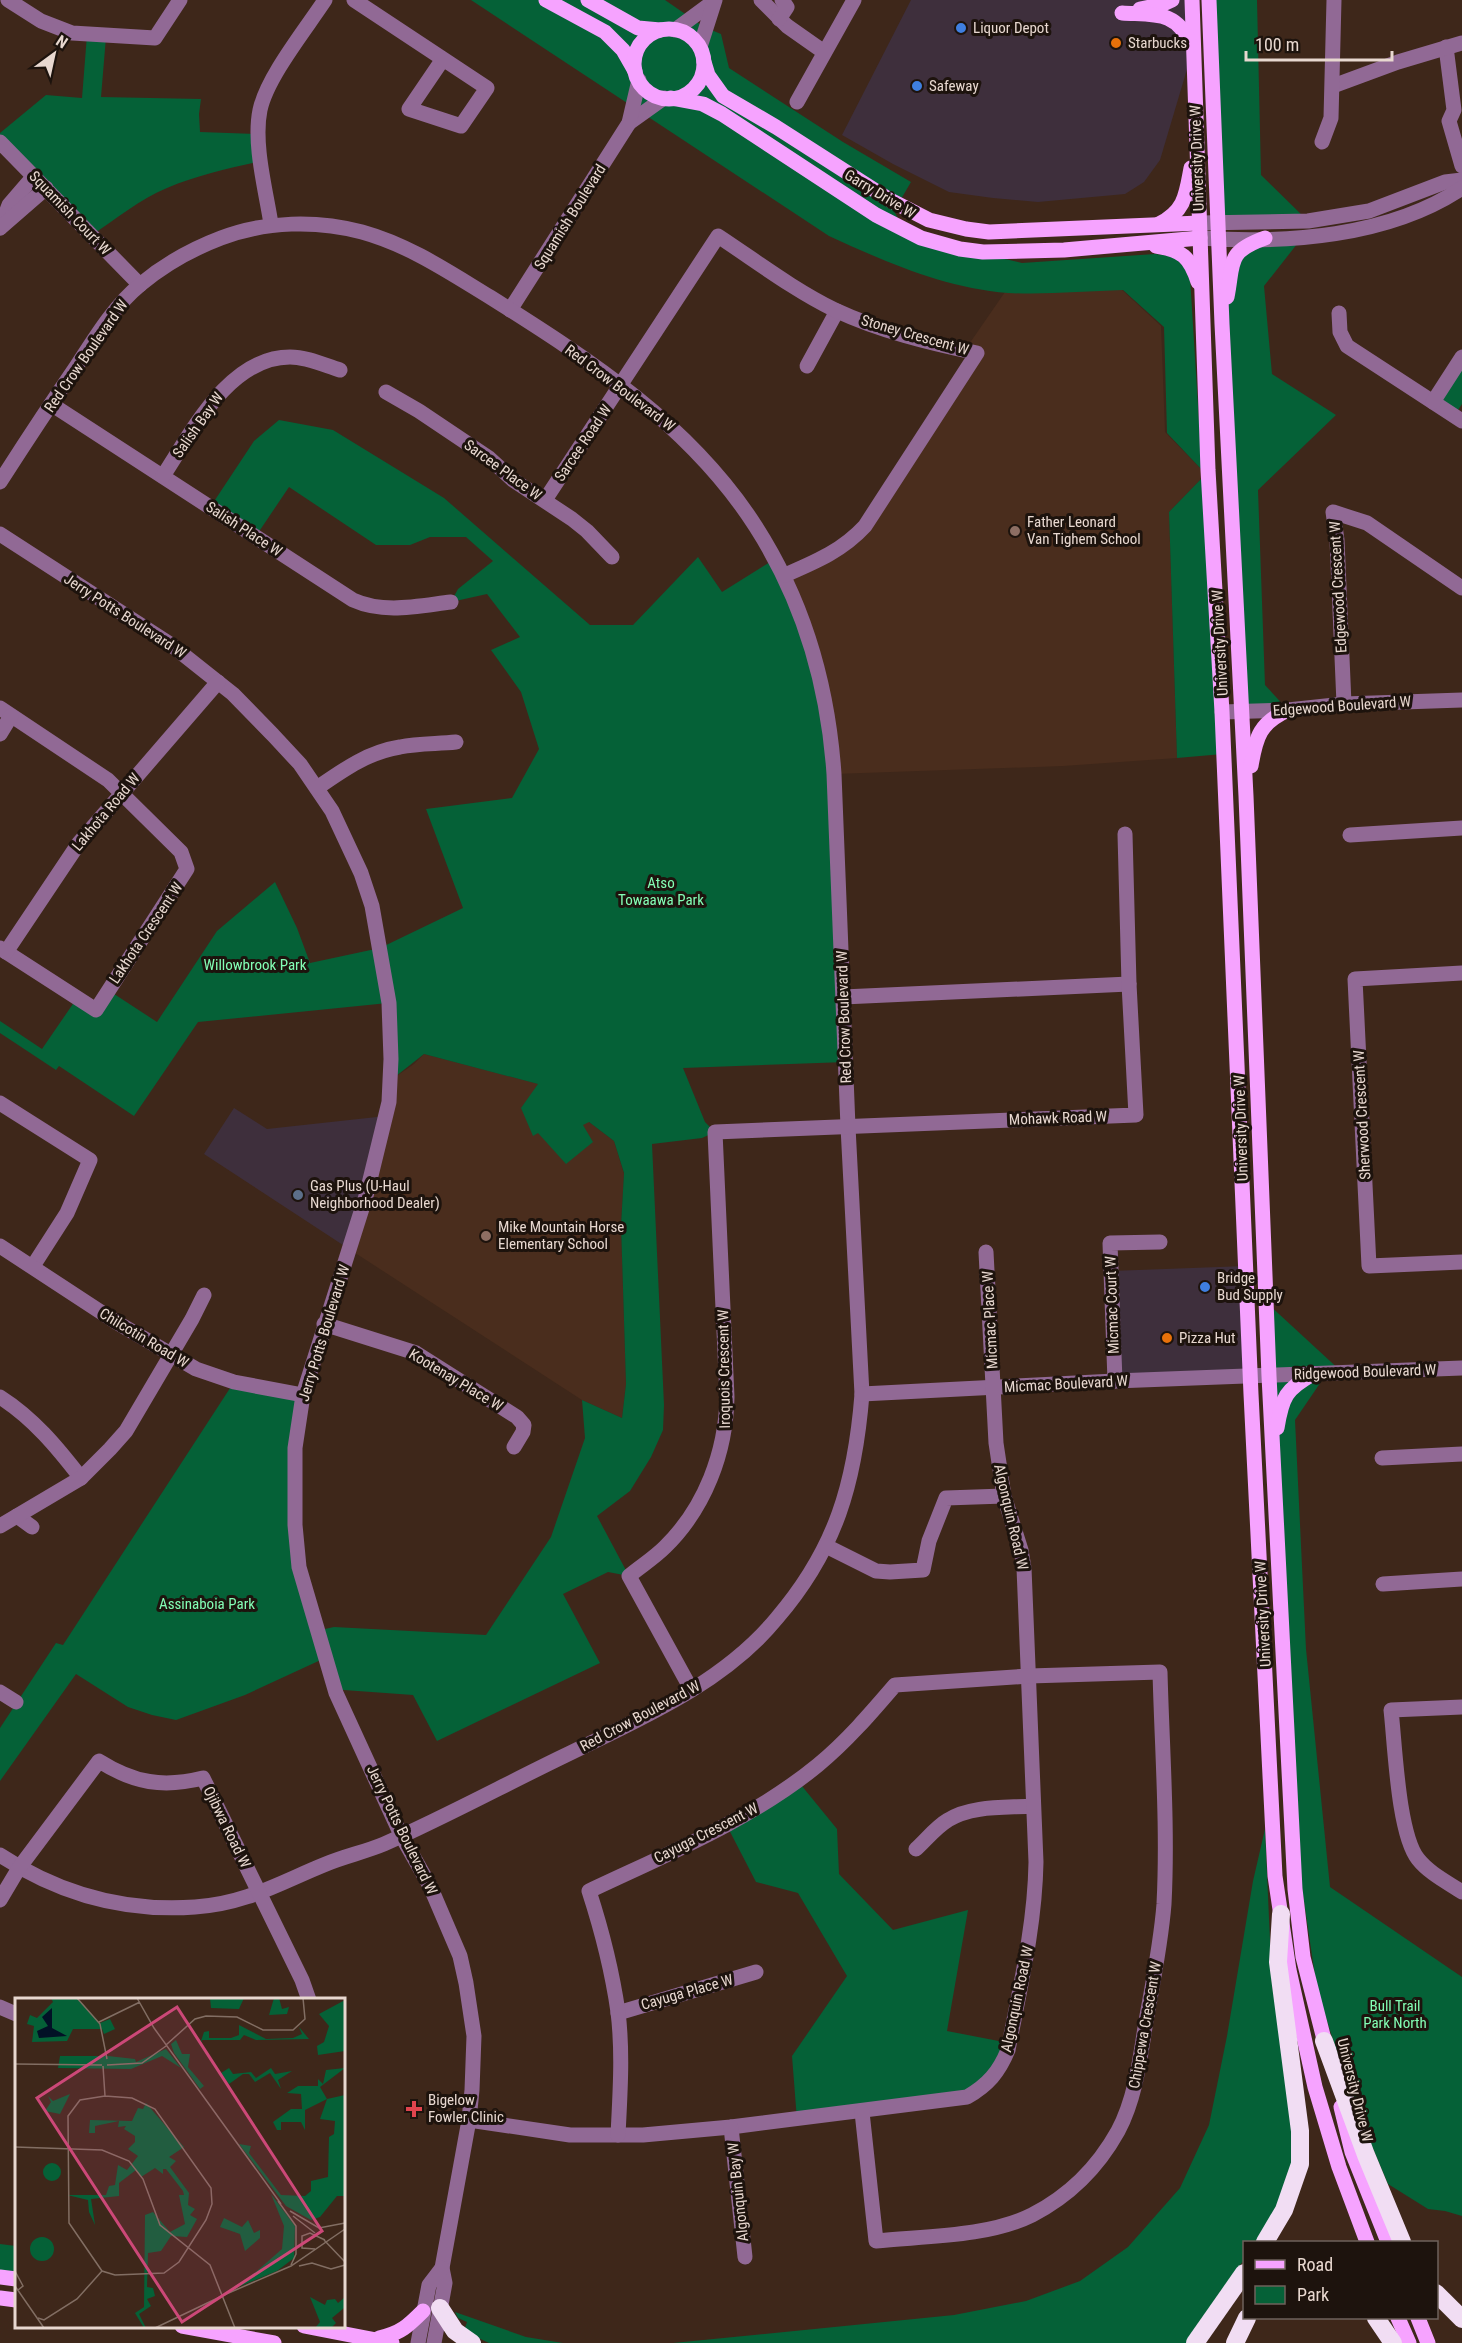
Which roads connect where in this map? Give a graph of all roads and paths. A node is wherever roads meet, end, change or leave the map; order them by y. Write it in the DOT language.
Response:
graph roads {
  1 [pos="8,0"];
  2 [pos="180,0"];
  3 [pos="325,0"];
  4 [pos="354,0"];
  5 [pos="546,0"];
  6 [pos="588,0"];
  7 [pos="761,0"];
  8 [pos="782,0"];
  9 [pos="854,0"];
  10 [pos="1172,0"];
  11 [pos="1192,0"];
  12 [pos="1209,0"];
  13 [pos="1334,0"];
  14 [pos="714,1"];
  15 [pos="779,19"];
  16 [pos="667,30"];
  17 [pos="1462,43"];
  18 [pos="1446,47"];
  19 [pos="1193,49"];
  20 [pos="824,52"];
  21 [pos="702,55"];
  22 [pos="442,59"];
  23 [pos="637,77"];
  24 [pos="1334,86"];
  25 [pos="667,98"];
  26 [pos="797,102"];
  27 [pos="1458,112"];
  28 [pos="629,123"];
  29 [pos="1197,138"];
  30 [pos="0,142"];
  31 [pos="1322,142"];
  32 [pos="1462,166"];
  33 [pos="34,176"];
  34 [pos="1462,180"];
  35 [pos="46,188"];
  36 [pos="1462,188"];
  37 [pos="271,224"];
  38 [pos="1157,225"];
  39 [pos="0,228"];
  40 [pos="1200,231"];
  41 [pos="1218,232"];
  42 [pos="1265,238"];
  43 [pos="1114,245"];
  44 [pos="140,285"];
  45 [pos="1202,297"];
  46 [pos="510,310"];
  47 [pos="837,311"];
  48 [pos="1339,313"];
  49 [pos="1221,324"];
  50 [pos="1462,357"];
  51 [pos="807,366"];
  52 [pos="340,370"];
  53 [pos="621,386"];
  54 [pos="386,392"];
  55 [pos="1433,402"];
  56 [pos="51,404"];
  57 [pos="1462,422"];
  58 [pos="162,476"];
  59 [pos="0,482"];
  60 [pos="545,500"];
  61 [pos="0,534"];
  62 [pos="612,557"];
  63 [pos="785,575"];
  64 [pos="1462,588"];
  65 [pos="451,602"];
  66 [pos="218,682"];
  67 [pos="1462,700"];
  68 [pos="1344,704"];
  69 [pos="1242,711"];
  70 [pos="1288,711"];
  71 [pos="6,712"];
  72 [pos="1222,712"];
  73 [pos="0,734"];
  74 [pos="456,742"];
  75 [pos="317,788"];
  76 [pos="121,793"];
  77 [pos="1246,796"];
  78 [pos="1462,828"];
  79 [pos="1125,834"];
  80 [pos="1350,835"];
  81 [pos="3,950"];
  82 [pos="1462,973"];
  83 [pos="1129,984"];
  84 [pos="843,997"];
  85 [pos="0,1104"];
  86 [pos="848,1127"];
  87 [pos="1160,1242"];
  88 [pos="0,1246"];
  89 [pos="987,1252"];
  90 [pos="1462,1262"];
  91 [pos="33,1266"];
  92 [pos="204,1295"];
  93 [pos="324,1324"];
  94 [pos="170,1355"];
  95 [pos="1462,1368"];
  96 [pos="1313,1374"];
  97 [pos="1269,1376"];
  98 [pos="1250,1377"];
  99 [pos="1115,1381"];
  100 [pos="993,1387"];
  101 [pos="862,1394"];
  102 [pos="303,1395"];
  103 [pos="0,1397"];
  104 [pos="514,1448"];
  105 [pos="1273,1454"];
  106 [pos="1462,1454"];
  107 [pos="1382,1458"];
  108 [pos="81,1478"];
  109 [pos="1004,1496"];
  110 [pos="17,1516"];
  111 [pos="0,1526"];
  112 [pos="32,1527"];
  113 [pos="826,1546"];
  114 [pos="1462,1579"];
  115 [pos="1383,1584"];
  116 [pos="1029,1676"];
  117 [pos="691,1689"];
  118 [pos="0,1692"];
  119 [pos="16,1702"];
  120 [pos="1462,1707"];
  121 [pos="1033,1806"];
  122 [pos="401,1835"];
  123 [pos="916,1849"];
  124 [pos="0,1855"];
  125 [pos="19,1868"];
  126 [pos="1462,1892"];
  127 [pos="260,1893"];
  128 [pos="0,1900"];
  129 [pos="1281,1914"];
  130 [pos="756,1972"];
  131 [pos="308,1998"];
  132 [pos="0,2007"];
  133 [pos="618,2013"];
  134 [pos="15,2014"];
  135 [pos="1324,2041"];
  136 [pos="862,2112"];
  137 [pos="469,2120"];
  138 [pos="731,2127"];
  139 [pos="618,2135"];
  140 [pos="1266,2241"];
  141 [pos="1367,2241"];
  142 [pos="1388,2241"];
  143 [pos="1402,2241"];
  144 [pos="745,2257"];
  145 [pos="0,2277"];
  146 [pos="1243,2277"];
  147 [pos="15,2279"];
  148 [pos="1243,2287"];
  149 [pos="1438,2294"];
  150 [pos="1229,2297"];
  151 [pos="0,2298"];
  152 [pos="15,2300"];
  153 [pos="432,2309"];
  154 [pos="1246,2319"];
  155 [pos="1378,2319"];
  156 [pos="1398,2319"];
  157 [pos="1418,2319"];
  158 [pos="1462,2319"];
  159 [pos="193,2328"];
  160 [pos="314,2328"];
  161 [pos="373,2340"];
  162 [pos="274,2343"];
  163 [pos="392,2343"];
  164 [pos="418,2343"];
  165 [pos="434,2343"];
  166 [pos="472,2343"];
  167 [pos="1195,2343"];
  168 [pos="1235,2343"];
  169 [pos="1393,2343"];
  170 [pos="1409,2343"];
  171 [pos="1428,2343"];
  1 -- 2 [label="street"];
  3 -- 37 [label="street"];
  4 -- 22 [label="street"];
  5 -- 23 [label="main road"];
  6 -- 16 [label="main road"];
  7 -- 15 [label="street"];
  8 -- 15 [label="street"];
  9 -- 20 [label="street"];
  10 -- 19 [label="main road"];
  11 -- 19 [label="main road, University Drive W"];
  12 -- 41 [label="main road, University Drive W"];
  13 -- 24 [label="street"];
  14 -- 16 [label="street"];
  14 -- 21 [label="street"];
  15 -- 20 [label="street"];
  16 -- 21 [label="main road"];
  16 -- 23 [label="main road"];
  17 -- 18 [label="street"];
  18 -- 24 [label="street"];
  18 -- 27 [label="street"];
  19 -- 29 [label="main road, University Drive W"];
  20 -- 26 [label="street"];
  21 -- 25 [label="main road"];
  21 -- 38 [label="main road, Garry Drive W"];
  22 -- 22 [label="street"];
  23 -- 25 [label="main road"];
  23 -- 28 [label="street, Squamish Boulevard"];
  24 -- 31 [label="street"];
  25 -- 28 [label="street, Squamish Boulevard"];
  25 -- 43 [label="main road, Garry Drive W"];
  27 -- 32 [label="street"];
  28 -- 46 [label="street, Squamish Boulevard"];
  29 -- 38 [label="main road"];
  29 -- 40 [label="main road, University Drive W"];
  30 -- 33 [label="street, Squamish Court W"];
  33 -- 35 [label="street, Squamish Court W"];
  33 -- 39 [label="street"];
  34 -- 41 [label="street"];
  35 -- 39 [label="street"];
  35 -- 44 [label="street, Squamish Court W"];
  36 -- 42 [label="street"];
  37 -- 44 [label="street, Red Crow Boulevard W"];
  37 -- 46 [label="street, Red Crow Boulevard W"];
  38 -- 40 [label="main road, Garry Drive W"];
  40 -- 41 [label="street"];
  40 -- 43 [label="main road, Garry Drive W"];
  40 -- 45 [label="main road, University Drive W"];
  41 -- 42 [label="street"];
  41 -- 49 [label="main road, University Drive W"];
  42 -- 49 [label="main road"];
  43 -- 45 [label="main road"];
  44 -- 56 [label="street, Red Crow Boulevard W"];
  45 -- 72 [label="main road, University Drive W"];
  46 -- 53 [label="street, Red Crow Boulevard W"];
  47 -- 51 [label="street"];
  47 -- 53 [label="street, Stoney Crescent W"];
  47 -- 63 [label="street, Stoney Crescent W"];
  48 -- 55 [label="street"];
  49 -- 69 [label="main road, University Drive W"];
  50 -- 55 [label="street"];
  52 -- 58 [label="street, Salish Bay W"];
  53 -- 60 [label="street, Sarcee Road W"];
  53 -- 63 [label="street, Red Crow Boulevard W"];
  54 -- 60 [label="street, Sarcee Place W"];
  55 -- 57 [label="street"];
  56 -- 58 [label="street, Salish Place W"];
  56 -- 59 [label="street, Red Crow Boulevard W"];
  58 -- 65 [label="street, Salish Place W"];
  60 -- 62 [label="street, Sarcee Place W"];
  61 -- 66 [label="street, Jerry Potts Boulevard W"];
  63 -- 84 [label="street, Red Crow Boulevard W"];
  64 -- 68 [label="street, Edgewood Crescent W"];
  66 -- 75 [label="street, Jerry Potts Boulevard W"];
  66 -- 76 [label="street, Lakhota Road W"];
  67 -- 68 [label="street, Edgewood Boulevard W"];
  68 -- 70 [label="street, Edgewood Boulevard W"];
  69 -- 70 [label="street, Edgewood Boulevard W"];
  69 -- 72 [label="street, Edgewood Boulevard W"];
  69 -- 77 [label="main road, University Drive W"];
  70 -- 77 [label="main road"];
  71 -- 73 [label="street, Lakhota Crescent W"];
  71 -- 76 [label="street, Lakhota Crescent W"];
  72 -- 98 [label="main road, University Drive W"];
  74 -- 75 [label="street"];
  75 -- 93 [label="street, Jerry Potts Boulevard W"];
  76 -- 81 [label="street, Lakhota Road W"];
  76 -- 81 [label="street, Lakhota Crescent W"];
  77 -- 97 [label="main road, University Drive W"];
  78 -- 80 [label="street"];
  79 -- 83 [label="street, Mohawk Road W"];
  82 -- 90 [label="street, Sherwood Crescent W"];
  83 -- 84 [label="street"];
  83 -- 86 [label="street, Mohawk Road W"];
  84 -- 86 [label="street, Red Crow Boulevard W"];
  85 -- 91 [label="street"];
  86 -- 101 [label="street, Red Crow Boulevard W"];
  86 -- 117 [label="street, Iroquois Crescent W"];
  87 -- 99 [label="street, Micmac Court W"];
  88 -- 91 [label="street, Chilcotin Road W"];
  89 -- 100 [label="street, Micmac Place W"];
  91 -- 94 [label="street, Chilcotin Road W"];
  92 -- 94 [label="street"];
  93 -- 102 [label="street, Jerry Potts Boulevard W"];
  93 -- 104 [label="street, Kootenay Place W"];
  94 -- 102 [label="street, Chilcotin Road W"];
  94 -- 108 [label="street"];
  95 -- 96 [label="street, Ridgewood Boulevard W"];
  96 -- 97 [label="street, Ridgewood Boulevard W"];
  96 -- 105 [label="main road"];
  97 -- 98 [label="street, Micmac Boulevard W"];
  97 -- 105 [label="main road, University Drive W"];
  98 -- 99 [label="street, Micmac Boulevard W"];
  98 -- 129 [label="main road, University Drive W"];
  99 -- 100 [label="street, Micmac Boulevard W"];
  100 -- 101 [label="street, Micmac Boulevard W"];
  100 -- 109 [label="street, Algonquin Road W"];
  101 -- 113 [label="street, Red Crow Boulevard W"];
  102 -- 122 [label="street, Jerry Potts Boulevard W"];
  103 -- 108 [label="street"];
  105 -- 135 [label="main road, University Drive W"];
  106 -- 107 [label="street"];
  108 -- 110 [label="street"];
  109 -- 113 [label="street"];
  109 -- 116 [label="street, Algonquin Road W"];
  110 -- 111 [label="street"];
  110 -- 112 [label="street"];
  113 -- 117 [label="street, Red Crow Boulevard W"];
  114 -- 115 [label="street"];
  116 -- 121 [label="street, Algonquin Road W"];
  116 -- 133 [label="street, Cayuga Crescent W"];
  116 -- 136 [label="street, Chippewa Crescent W"];
  117 -- 122 [label="street, Red Crow Boulevard W"];
  118 -- 119 [label="street"];
  120 -- 126 [label="street"];
  121 -- 123 [label="street"];
  121 -- 136 [label="street, Algonquin Road W"];
  122 -- 127 [label="street, Red Crow Boulevard W"];
  122 -- 137 [label="street, Jerry Potts Boulevard W"];
  124 -- 125 [label="street, Red Crow Boulevard W"];
  125 -- 127 [label="street, Red Crow Boulevard W"];
  125 -- 127 [label="street, Ojibwa Road W"];
  125 -- 128 [label="street, Ojibwa Road W"];
  127 -- 131 [label="street, Ojibwa Road W"];
  129 -- 140 [label="highway"];
  129 -- 141 [label="main road, University Drive W"];
  130 -- 133 [label="street, Cayuga Place W"];
  132 -- 134 [label="street"];
  133 -- 139 [label="street, Cayuga Crescent W"];
  135 -- 142 [label="main road, University Drive W"];
  135 -- 143 [label="highway"];
  136 -- 138 [label="street, Algonquin Road W"];
  137 -- 139 [label="street, Algonquin Road W"];
  137 -- 153 [label="street, Jerry Potts Boulevard W"];
  138 -- 139 [label="street, Algonquin Road W"];
  138 -- 144 [label="street, Algonquin Bay W"];
  145 -- 147 [label="main road"];
  146 -- 150 [label="highway"];
  148 -- 150 [label="highway"];
  149 -- 158 [label="highway"];
  150 -- 167 [label="highway"];
  151 -- 152 [label="main road"];
  153 -- 161 [label="main road"];
  153 -- 164 [label="street, Jerry Potts Boulevard W"];
  153 -- 165 [label="street, Jerry Potts Boulevard W"];
  153 -- 166 [label="highway"];
  154 -- 168 [label="highway"];
  155 -- 169 [label="highway"];
  156 -- 170 [label="main road"];
  157 -- 171 [label="main road"];
  159 -- 162 [label="main road"];
  160 -- 161 [label="main road"];
  161 -- 163 [label="main road"];
}
